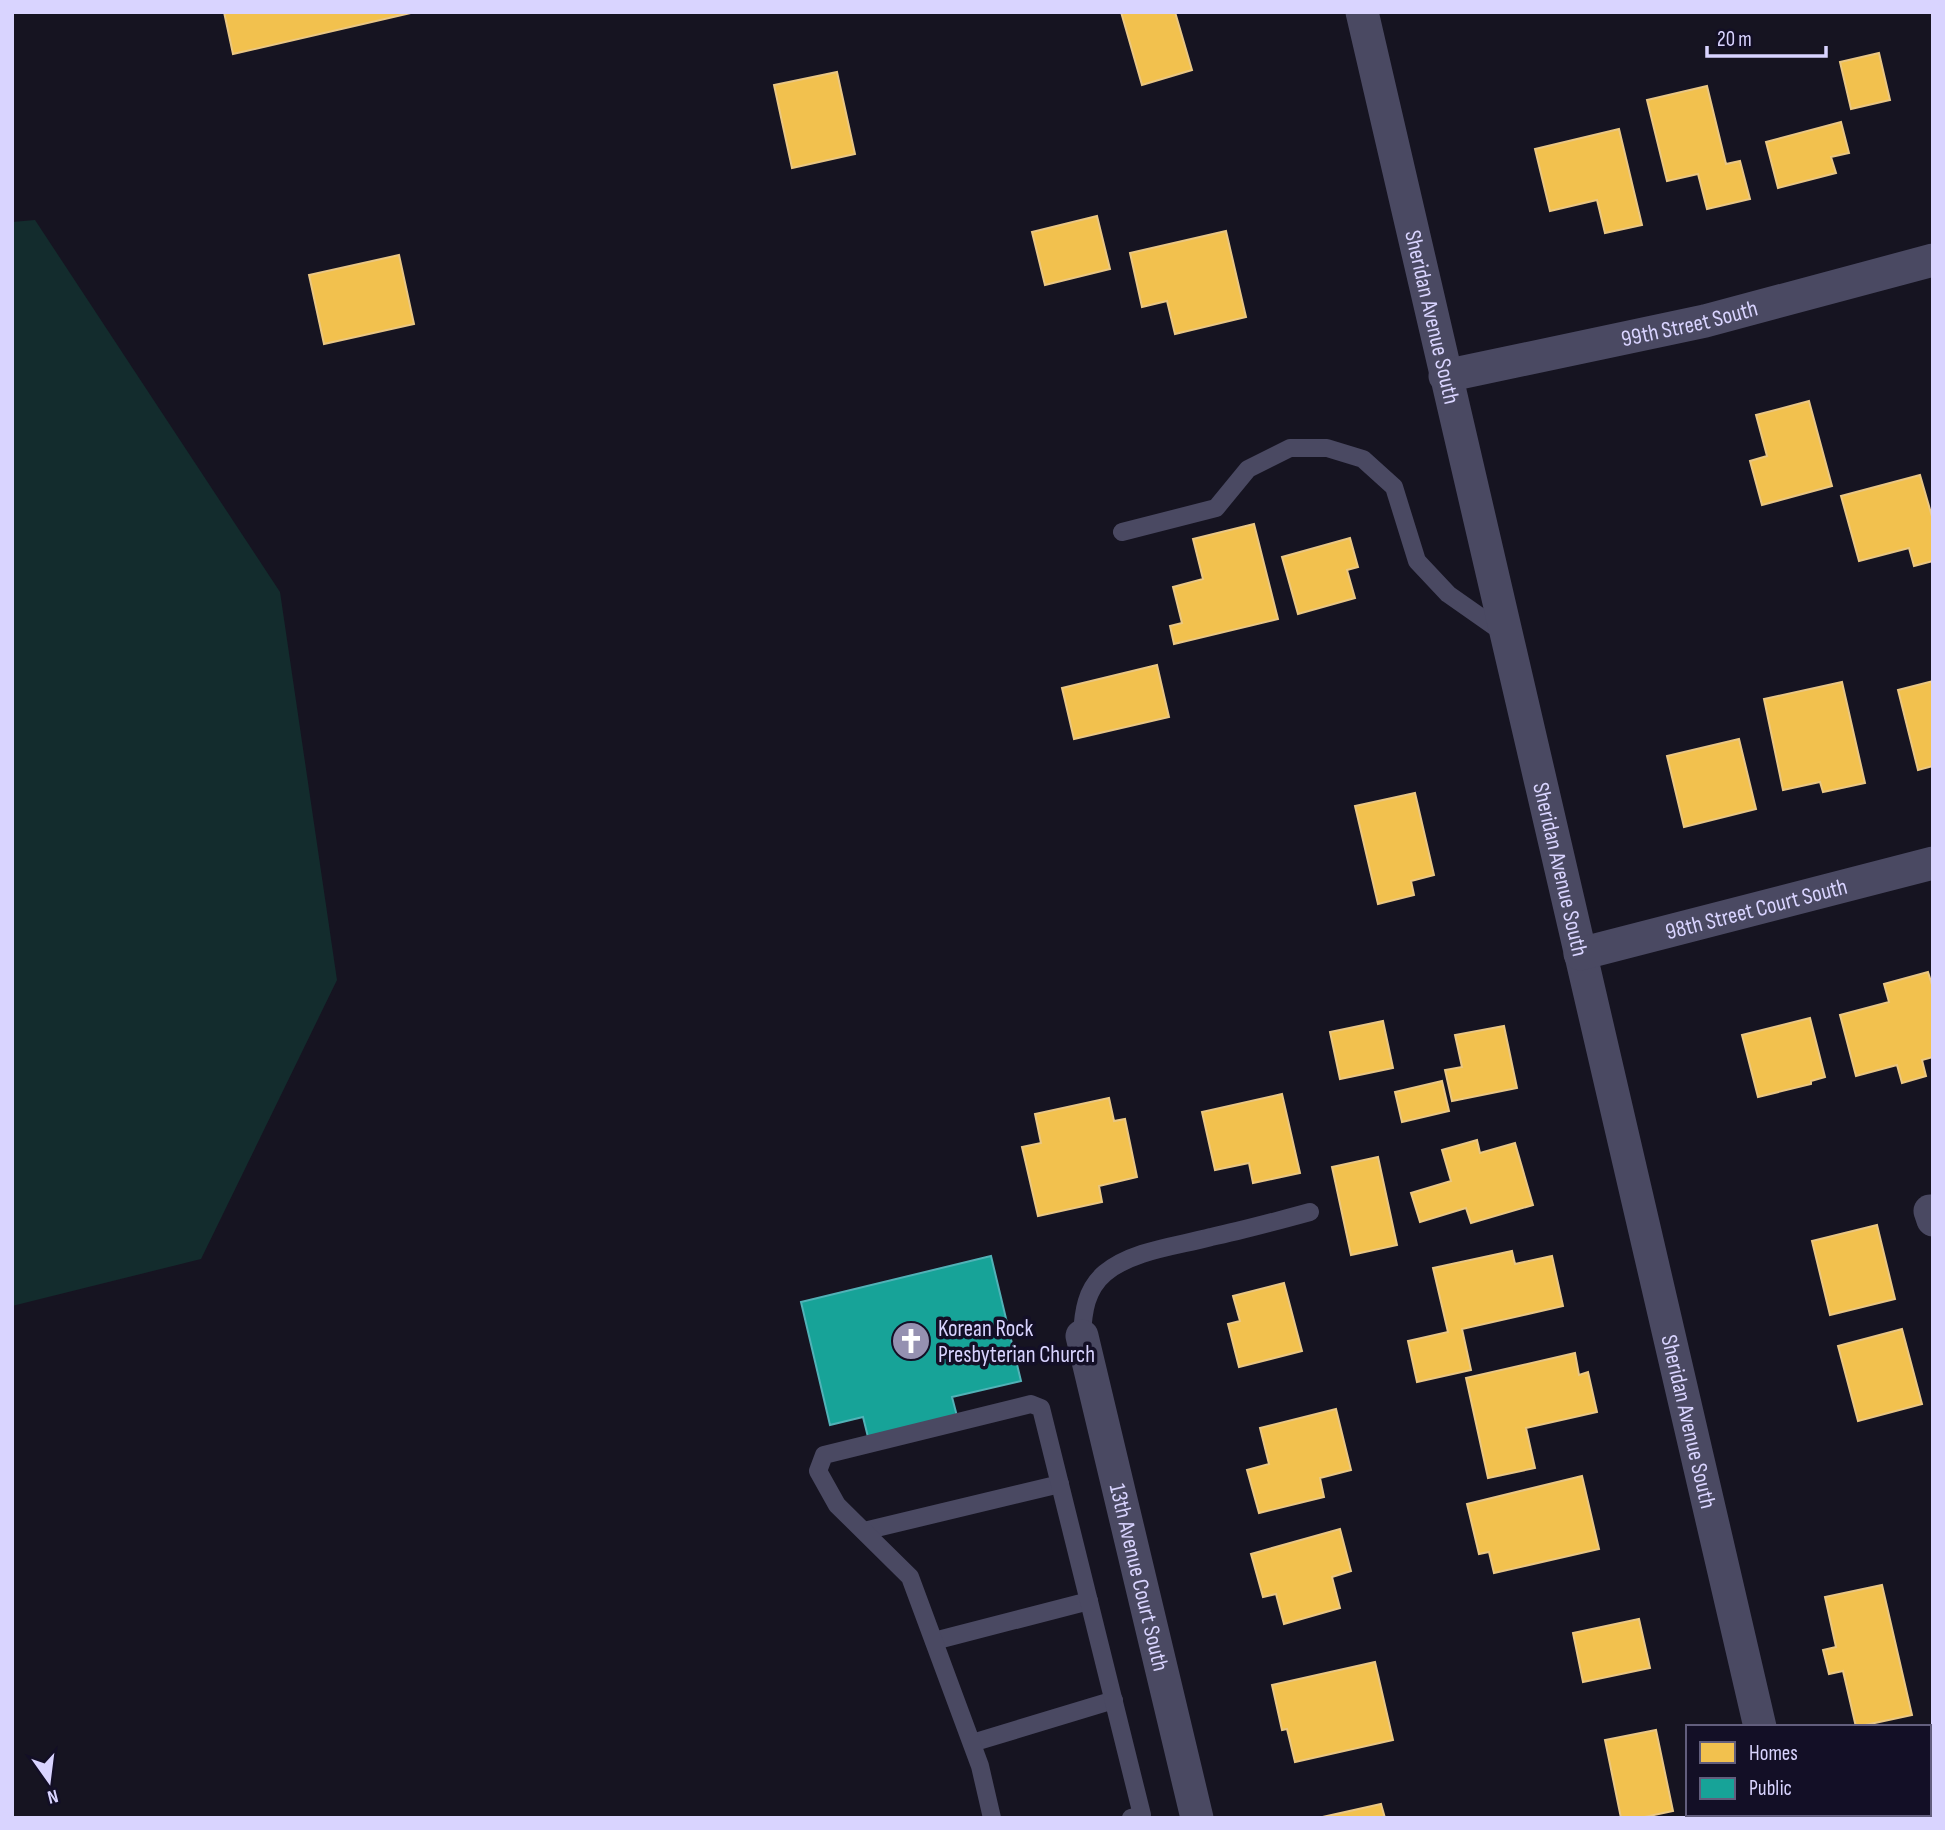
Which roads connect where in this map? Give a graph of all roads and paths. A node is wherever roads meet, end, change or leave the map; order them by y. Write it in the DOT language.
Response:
graph roads {
  1 [pos="1362,12"];
  2 [pos="1933,260"];
  3 [pos="1446,376"];
  4 [pos="1122,532"];
  5 [pos="1506,634"];
  6 [pos="1933,863"];
  7 [pos="1580,954"];
  8 [pos="1310,1212"];
  9 [pos="1082,1336"];
  10 [pos="1060,1484"];
  11 [pos="863,1531"];
  12 [pos="1089,1601"];
  13 [pos="934,1641"];
  14 [pos="1114,1700"];
  15 [pos="1760,1725"];
  16 [pos="972,1743"];
  17 [pos="992,1818"];
  18 [pos="1131,1818"];
  19 [pos="1197,1818"];
  1 -- 3 [label="street, Sheridan Avenue South"];
  2 -- 3 [label="street, 99th Street South"];
  3 -- 5 [label="street, Sheridan Avenue South"];
  4 -- 5 [label="lane"];
  5 -- 7 [label="street, Sheridan Avenue South"];
  6 -- 7 [label="street, 98th Street Court South"];
  7 -- 15 [label="street, Sheridan Avenue South"];
  8 -- 9 [label="lane"];
  9 -- 19 [label="street, 13th Avenue Court South"];
  10 -- 11 [label="lane"];
  10 -- 11 [label="lane"];
  10 -- 12 [label="lane"];
  11 -- 13 [label="lane"];
  12 -- 13 [label="lane"];
  12 -- 14 [label="lane"];
  13 -- 16 [label="lane"];
  14 -- 16 [label="lane"];
  14 -- 18 [label="lane"];
  16 -- 17 [label="lane"];
}
